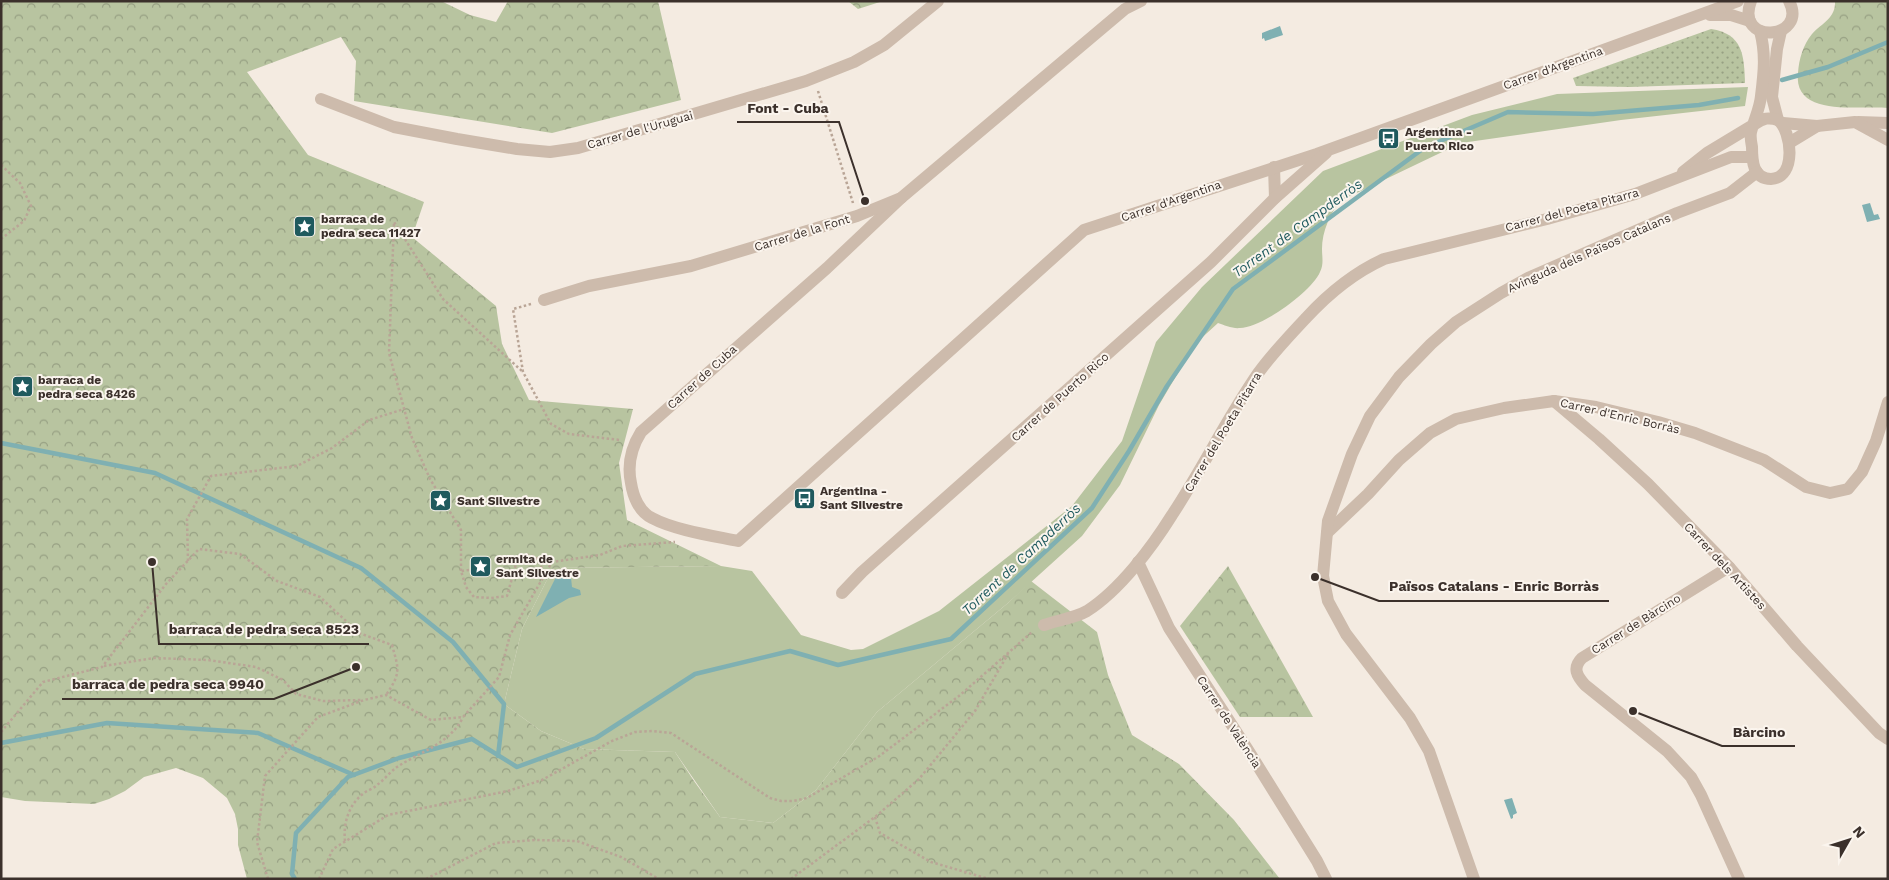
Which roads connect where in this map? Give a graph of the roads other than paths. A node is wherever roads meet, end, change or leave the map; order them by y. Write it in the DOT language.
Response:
graph roads {
  1 [pos="938,1"];
  2 [pos="1141,1"];
  3 [pos="1738,1"];
  4 [pos="1751,1"];
  5 [pos="1793,5"];
  6 [pos="1695,16"];
  7 [pos="1750,21"];
  8 [pos="1760,31"];
  9 [pos="1781,31"];
  10 [pos="321,99"];
  11 [pos="1780,122"];
  12 [pos="1855,122"];
  13 [pos="1888,123"];
  14 [pos="1755,124"];
  15 [pos="1817,126"];
  16 [pos="1888,140"];
  17 [pos="1789,143"];
  18 [pos="1330,149"];
  19 [pos="1752,157"];
  20 [pos="1274,167"];
  21 [pos="1757,172"];
  22 [pos="1673,180"];
  23 [pos="901,198"];
  24 [pos="1275,198"];
  25 [pos="544,300"];
  26 [pos="1554,401"];
  27 [pos="1888,402"];
  28 [pos="634,442"];
  29 [pos="1327,532"];
  30 [pos="1138,562"];
  31 [pos="1728,567"];
  32 [pos="842,593"];
  33 [pos="1044,625"];
  34 [pos="1888,739"];
  35 [pos="1326,879"];
  36 [pos="1474,879"];
  37 [pos="1739,879"];
  1 -- 10 [label="street, Carrer de l'Uruguai"];
  2 -- 23 [label="street, Carrer de la Font"];
  3 -- 6 [label="street, Carrer d'Argentina"];
  4 -- 7 [label="street"];
  5 -- 9 [label="street"];
  6 -- 7 [label="street, Carrer d'Argentina"];
  6 -- 18 [label="street, Carrer d'Argentina"];
  7 -- 8 [label="street"];
  8 -- 9 [label="street"];
  8 -- 14 [label="street"];
  9 -- 11 [label="street"];
  11 -- 14 [label="street"];
  11 -- 15 [label="street"];
  11 -- 17 [label="street"];
  12 -- 13 [label="street"];
  12 -- 15 [label="street"];
  12 -- 16 [label="street"];
  14 -- 19 [label="street"];
  14 -- 22 [label="street, Carrer del Poeta Pitarra"];
  15 -- 17 [label="street"];
  17 -- 21 [label="street"];
  18 -- 20 [label="street, Carrer d'Argentina"];
  18 -- 24 [label="street, Carrer de Puerto Rico"];
  19 -- 21 [label="street"];
  19 -- 22 [label="street, Carrer del Poeta Pitarra"];
  20 -- 24 [label="street"];
  20 -- 28 [label="street, Carrer d'Argentina"];
  21 -- 29 [label="street, Avinguda dels Països Catalans"];
  22 -- 30 [label="street, Carrer del Poeta Pitarra"];
  23 -- 25 [label="street, Carrer de la Font"];
  23 -- 28 [label="street, Carrer de Cuba"];
  24 -- 32 [label="street, Carrer de Puerto Rico"];
  26 -- 27 [label="street, Carrer d'Enric Borràs"];
  26 -- 29 [label="street, Carrer d'Enric Borràs"];
  26 -- 31 [label="street, Carrer dels Artistes"];
  29 -- 36 [label="street, Avinguda dels Països Catalans"];
  30 -- 33 [label="street, Carrer del Poeta Pitarra"];
  30 -- 35 [label="street, Carrer de València"];
  31 -- 34 [label="street, Carrer dels Artistes"];
  31 -- 37 [label="street, Carrer de Bàrcino"];
}
